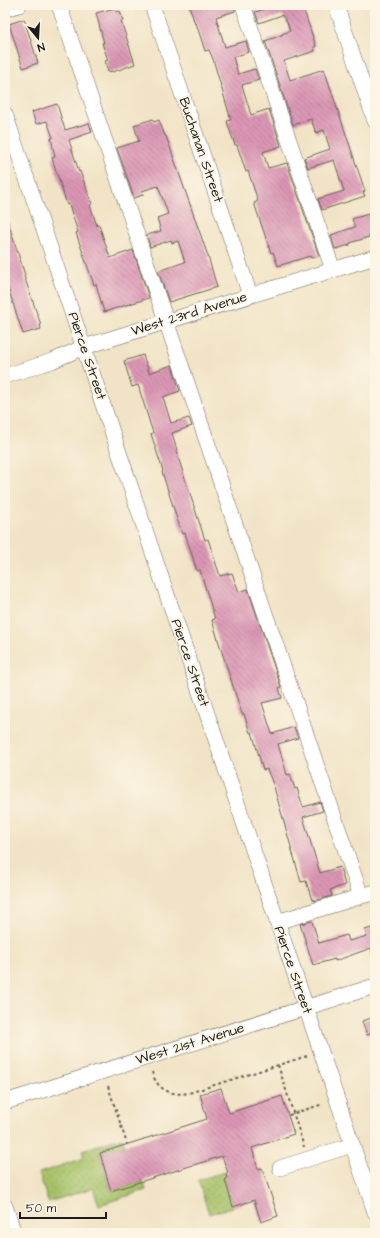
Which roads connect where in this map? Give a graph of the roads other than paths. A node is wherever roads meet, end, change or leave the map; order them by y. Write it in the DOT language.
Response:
graph roads {
  1 [pos="19,5"];
  2 [pos="59,5"];
  3 [pos="152,5"];
  4 [pos="243,5"];
  5 [pos="336,5"];
  6 [pos="5,9"];
  7 [pos="5,114"];
  8 [pos="375,121"];
  9 [pos="375,257"];
  10 [pos="333,270"];
  11 [pos="250,296"];
  12 [pos="166,321"];
  13 [pos="84,347"];
  14 [pos="5,376"];
  15 [pos="368,894"];
  16 [pos="277,922"];
  17 [pos="375,986"];
  18 [pos="306,1008"];
  19 [pos="5,1102"];
  20 [pos="352,1145"];
  21 [pos="280,1168"];
  22 [pos="5,1206"];
  23 [pos="375,1212"];
  24 [pos="14,1233"];
  1 -- 6 [label="street"];
  2 -- 12 [label="street"];
  3 -- 11 [label="street, Buchanan Street"];
  4 -- 10 [label="street"];
  5 -- 8 [label="street"];
  7 -- 13 [label="street, Pierce Street"];
  9 -- 10 [label="street, West 23rd Avenue"];
  10 -- 11 [label="street, West 23rd Avenue"];
  11 -- 12 [label="street, West 23rd Avenue"];
  12 -- 13 [label="street, West 23rd Avenue"];
  12 -- 15 [label="street"];
  13 -- 14 [label="street, West 23rd Avenue"];
  13 -- 16 [label="street, Pierce Street"];
  15 -- 16 [label="street"];
  16 -- 18 [label="street, Pierce Street"];
  17 -- 18 [label="street, West 21st Avenue"];
  18 -- 19 [label="street, West 21st Avenue"];
  18 -- 20 [label="street, Pierce Street"];
  20 -- 21 [label="street"];
  20 -- 23 [label="street, Pierce Street"];
  22 -- 24 [label="street"];
}
